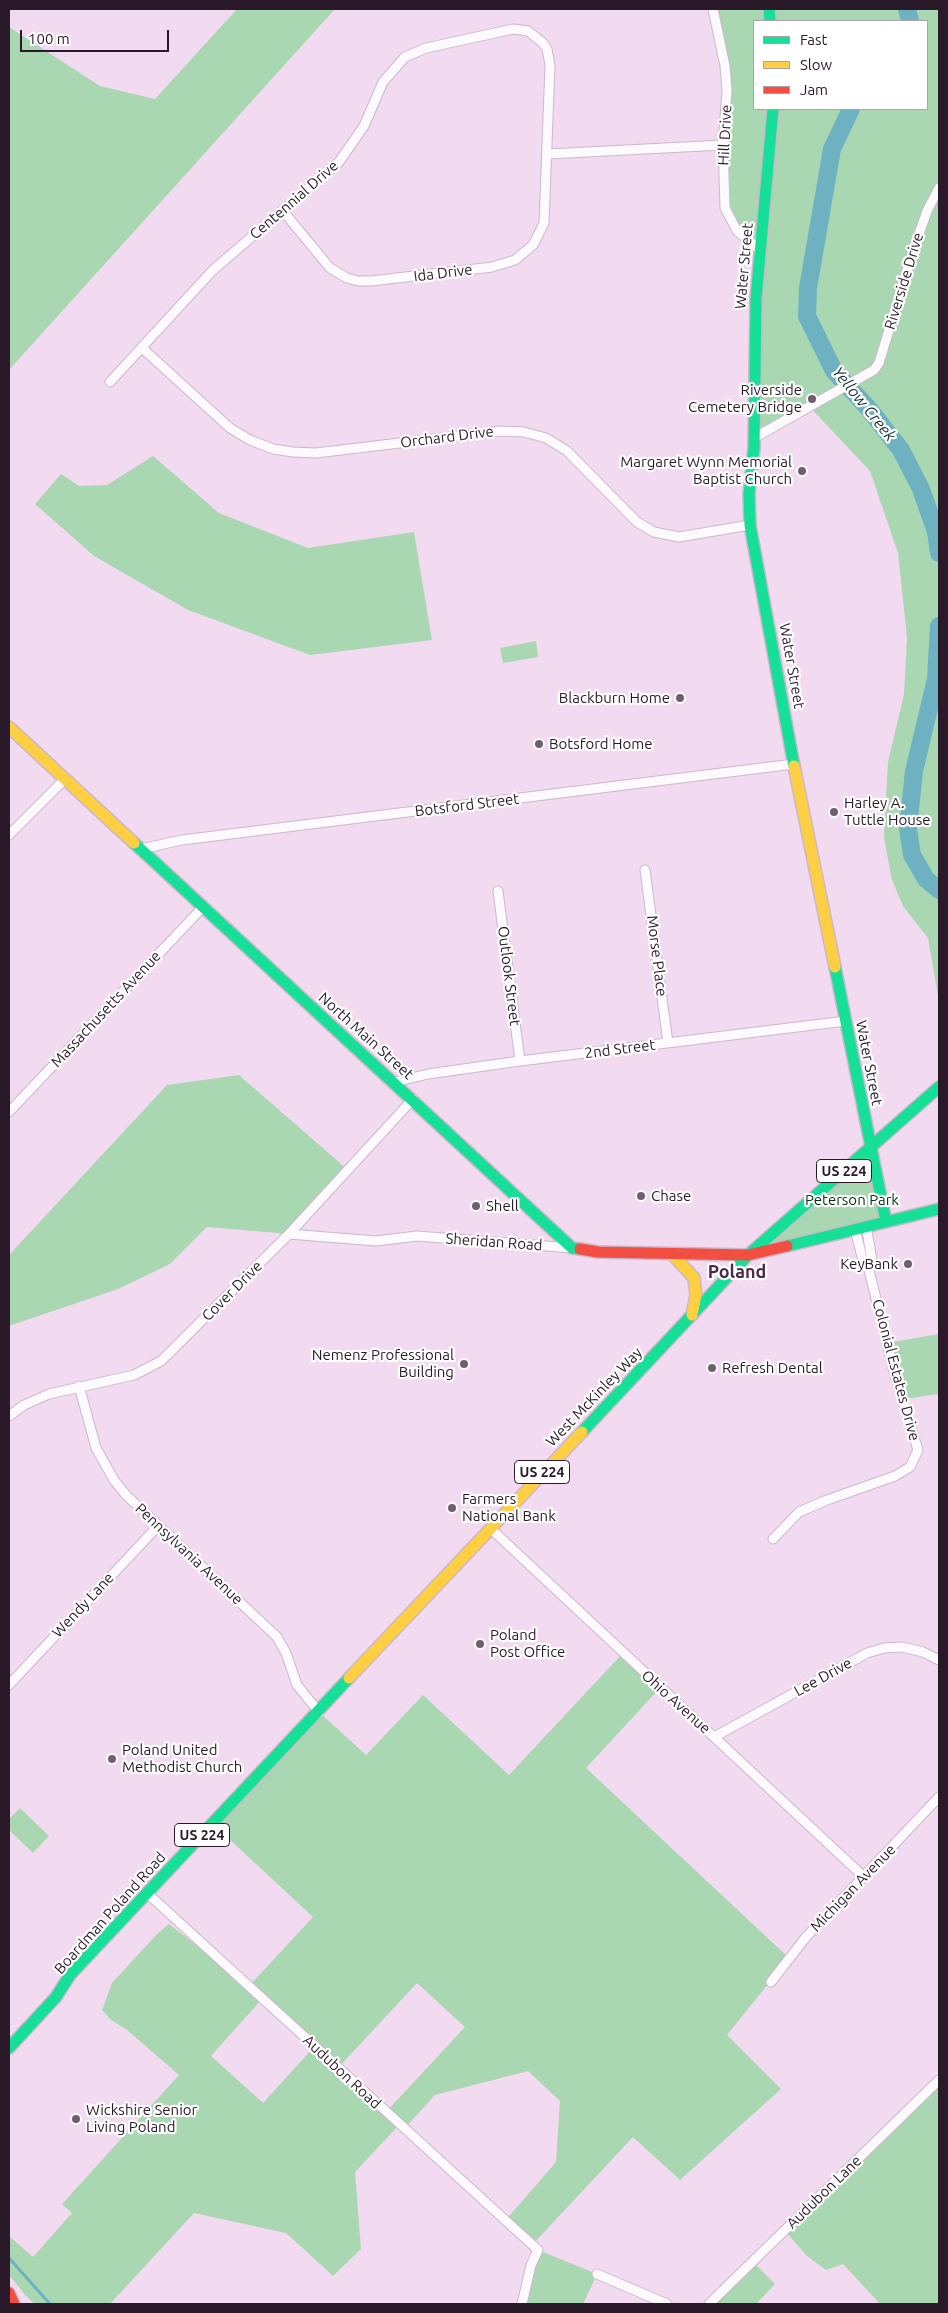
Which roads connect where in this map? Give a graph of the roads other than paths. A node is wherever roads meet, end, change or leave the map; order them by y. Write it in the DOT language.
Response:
graph roads {
  1 [pos="713,9"];
  2 [pos="773,110"];
  3 [pos="723,145"];
  4 [pos="548,154"];
  5 [pos="939,188"];
  6 [pos="283,212"];
  7 [pos="759,249"];
  8 [pos="142,348"];
  9 [pos="110,382"];
  10 [pos="754,438"];
  11 [pos="750,526"];
  12 [pos="9,727"];
  13 [pos="794,764"];
  14 [pos="64,779"];
  15 [pos="9,835"];
  16 [pos="141,849"];
  17 [pos="646,870"];
  18 [pos="498,891"];
  19 [pos="203,907"];
  20 [pos="846,1021"];
  21 [pos="668,1043"];
  22 [pos="520,1061"];
  23 [pos="395,1082"];
  24 [pos="939,1086"];
  25 [pos="413,1099"];
  26 [pos="9,1112"];
  27 [pos="871,1147"];
  28 [pos="939,1209"];
  29 [pos="886,1222"];
  30 [pos="861,1228"];
  31 [pos="289,1234"];
  32 [pos="572,1248"];
  33 [pos="672,1254"];
  34 [pos="748,1255"];
  35 [pos="692,1315"];
  36 [pos="79,1386"];
  37 [pos="9,1416"];
  38 [pos="158,1526"];
  39 [pos="490,1528"];
  40 [pos="774,1539"];
  41 [pos="399,1625"];
  42 [pos="939,1660"];
  43 [pos="9,1685"];
  44 [pos="318,1712"];
  45 [pos="714,1737"];
  46 [pos="939,1796"];
  47 [pos="863,1876"];
  48 [pos="147,1893"];
  49 [pos="771,1982"];
  50 [pos="10,2046"];
  51 [pos="939,2080"];
  52 [pos="597,2274"];
  53 [pos="9,2293"];
  54 [pos="14,2304"];
  55 [pos="522,2304"];
  56 [pos="667,2304"];
  57 [pos="709,2304"];
  1 -- 3 [label="street, Hill Drive"];
  2 -- 7 [label="main road, Water Street"];
  3 -- 4 [label="street"];
  3 -- 7 [label="street, Hill Drive"];
  4 -- 6 [label="street, Ida Drive"];
  4 -- 6 [label="street, Centennial Drive"];
  5 -- 10 [label="street, Riverside Drive"];
  6 -- 8 [label="street, Centennial Drive"];
  7 -- 10 [label="main road, Water Street"];
  8 -- 9 [label="street, Centennial Drive"];
  8 -- 11 [label="street, Orchard Drive"];
  10 -- 11 [label="main road, Water Street"];
  11 -- 13 [label="main road, Water Street"];
  12 -- 14 [label="main road, North Main Street"];
  13 -- 16 [label="street, Botsford Street"];
  13 -- 20 [label="main road, Water Street"];
  14 -- 15 [label="street"];
  14 -- 16 [label="main road, North Main Street"];
  16 -- 19 [label="main road, North Main Street"];
  17 -- 21 [label="street, Morse Place"];
  18 -- 22 [label="street, Outlook Street"];
  19 -- 23 [label="main road, North Main Street"];
  19 -- 26 [label="street, Massachusetts Avenue"];
  20 -- 21 [label="street, 2nd Street"];
  20 -- 27 [label="main road, Water Street"];
  21 -- 22 [label="street, 2nd Street"];
  22 -- 23 [label="street, 2nd Street"];
  23 -- 25 [label="main road, North Main Street"];
  24 -- 27 [label="main road, US 224"];
  25 -- 31 [label="street, Cover Drive"];
  25 -- 32 [label="main road, North Main Street"];
  27 -- 29 [label="main road, Water Street"];
  27 -- 34 [label="main road, US 224"];
  28 -- 29 [label="main road"];
  29 -- 30 [label="main road"];
  30 -- 34 [label="main road"];
  30 -- 40 [label="street, Colonial Estates Drive"];
  31 -- 32 [label="street, Sheridan Road"];
  31 -- 36 [label="street, Cover Drive"];
  32 -- 33 [label="main road"];
  33 -- 34 [label="main road"];
  33 -- 35 [label="main road"];
  34 -- 35 [label="main road, West McKinley Way / US 224"];
  35 -- 39 [label="main road, West McKinley Way / US 224"];
  36 -- 37 [label="street, Cover Drive"];
  36 -- 38 [label="street, Pennsylvania Avenue"];
  38 -- 43 [label="street, Wendy Lane"];
  38 -- 44 [label="street, Pennsylvania Avenue"];
  39 -- 41 [label="main road, West McKinley Way / US 224"];
  39 -- 45 [label="street, Ohio Avenue"];
  41 -- 44 [label="main road, Boardman Poland Road / US 224"];
  42 -- 45 [label="street, Lee Drive"];
  44 -- 48 [label="main road, Boardman Poland Road / US 224"];
  45 -- 47 [label="street, Ohio Avenue"];
  46 -- 47 [label="street, Michigan Avenue"];
  47 -- 49 [label="street, Michigan Avenue"];
  48 -- 50 [label="main road, Boardman Poland Road / US 224"];
  48 -- 55 [label="street, Audubon Road"];
  51 -- 57 [label="street, Audubon Lane"];
  52 -- 56 [label="street"];
  53 -- 54 [label="main road"];
}
